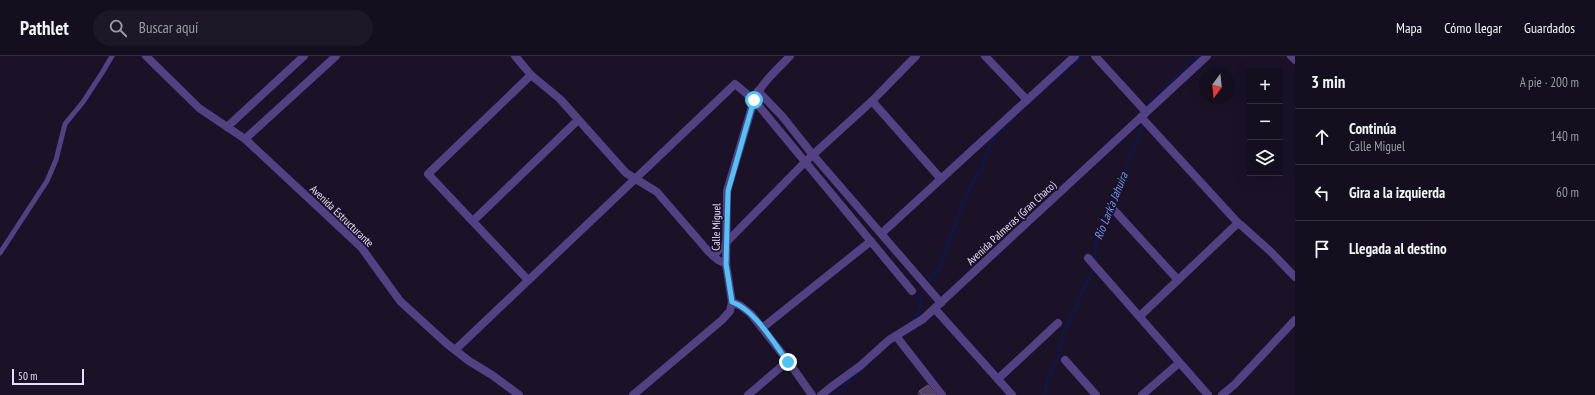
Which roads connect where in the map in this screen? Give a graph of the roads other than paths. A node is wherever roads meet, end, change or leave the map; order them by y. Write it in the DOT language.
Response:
graph roads {
  1 [pos="112,56"];
  2 [pos="146,56"];
  3 [pos="304,56"];
  4 [pos="336,56"];
  5 [pos="515,56"];
  6 [pos="790,56"];
  7 [pos="916,56"];
  8 [pos="985,56"];
  9 [pos="1075,56"];
  10 [pos="1095,56"];
  11 [pos="1207,56"];
  12 [pos="1291,56"];
  13 [pos="1295,60"];
  14 [pos="531,75"];
  15 [pos="758,91"];
  16 [pos="754,100"];
  17 [pos="1027,100"];
  18 [pos="872,101"];
  19 [pos="1143,115"];
  20 [pos="578,120"];
  21 [pos="227,127"];
  22 [pos="246,139"];
  23 [pos="813,154"];
  24 [pos="805,162"];
  25 [pos="634,179"];
  26 [pos="941,179"];
  27 [pos="1114,210"];
  28 [pos="473,222"];
  29 [pos="1238,223"];
  30 [pos="882,233"];
  31 [pos="871,241"];
  32 [pos="727,242"];
  33 [pos="0,253"];
  34 [pos="713,256"];
  35 [pos="1088,258"];
  36 [pos="726,264"];
  37 [pos="1295,277"];
  38 [pos="528,280"];
  39 [pos="1178,280"];
  40 [pos="912,291"];
  41 [pos="732,302"];
  42 [pos="941,303"];
  43 [pos="934,309"];
  44 [pos="1140,316"];
  45 [pos="1295,320"];
  46 [pos="1058,324"];
  47 [pos="762,328"];
  48 [pos="896,336"];
  49 [pos="455,350"];
  50 [pos="1065,360"];
  51 [pos="788,362"];
  52 [pos="1179,363"];
  53 [pos="998,379"];
  54 [pos="519,395"];
  55 [pos="633,395"];
  56 [pos="748,395"];
  57 [pos="812,395"];
  58 [pos="821,395"];
  59 [pos="942,395"];
  60 [pos="1012,395"];
  61 [pos="1096,395"];
  62 [pos="1142,395"];
  63 [pos="1208,395"];
  64 [pos="1222,395"];
  1 -- 33 [label="lane"];
  2 -- 21 [label="street, Avenida Estructurante"];
  3 -- 21 [label="street"];
  4 -- 22 [label="street"];
  5 -- 14 [label="street"];
  6 -- 15 [label="street, Calle Miguel"];
  7 -- 18 [label="street"];
  8 -- 17 [label="street"];
  9 -- 17 [label="street"];
  10 -- 19 [label="street"];
  11 -- 19 [label="street, Avenida Palmeras (Gran Chaco)"];
  12 -- 13 [label="street"];
  14 -- 20 [label="street"];
  14 -- 28 [label="street"];
  15 -- 16 [label="street, Calle Miguel"];
  15 -- 23 [label="street"];
  16 -- 24 [label="street"];
  16 -- 25 [label="street"];
  16 -- 32 [label="street, Calle Miguel"];
  17 -- 26 [label="street"];
  18 -- 23 [label="street"];
  18 -- 26 [label="street"];
  19 -- 29 [label="street"];
  19 -- 42 [label="street, Avenida Palmeras (Gran Chaco)"];
  20 -- 25 [label="street"];
  20 -- 28 [label="street"];
  21 -- 22 [label="street, Avenida Estructurante"];
  22 -- 49 [label="street, Avenida Estructurante"];
  23 -- 24 [label="street"];
  23 -- 30 [label="street"];
  24 -- 31 [label="street"];
  24 -- 32 [label="street"];
  25 -- 34 [label="street"];
  25 -- 38 [label="street"];
  26 -- 30 [label="street"];
  27 -- 39 [label="street"];
  28 -- 38 [label="street"];
  29 -- 37 [label="street"];
  29 -- 39 [label="street"];
  30 -- 42 [label="street"];
  31 -- 40 [label="street"];
  31 -- 47 [label="street"];
  32 -- 34 [label="street"];
  32 -- 36 [label="street, Calle Miguel"];
  34 -- 36 [label="street"];
  35 -- 44 [label="street"];
  36 -- 41 [label="street, Calle Miguel"];
  38 -- 49 [label="street"];
  39 -- 44 [label="street"];
  41 -- 47 [label="street"];
  41 -- 55 [label="street"];
  42 -- 43 [label="street, Avenida Palmeras (Gran Chaco)"];
  43 -- 48 [label="street, Avenida Palmeras (Gran Chaco)"];
  43 -- 53 [label="street"];
  44 -- 52 [label="street"];
  45 -- 64 [label="street"];
  46 -- 53 [label="street"];
  47 -- 51 [label="street"];
  48 -- 58 [label="street, Avenida Palmeras (Gran Chaco)"];
  48 -- 59 [label="street"];
  49 -- 54 [label="street, Avenida Estructurante"];
  50 -- 61 [label="street"];
  51 -- 56 [label="street"];
  51 -- 57 [label="street"];
  52 -- 62 [label="street"];
  52 -- 63 [label="street"];
  53 -- 60 [label="street"];
}
